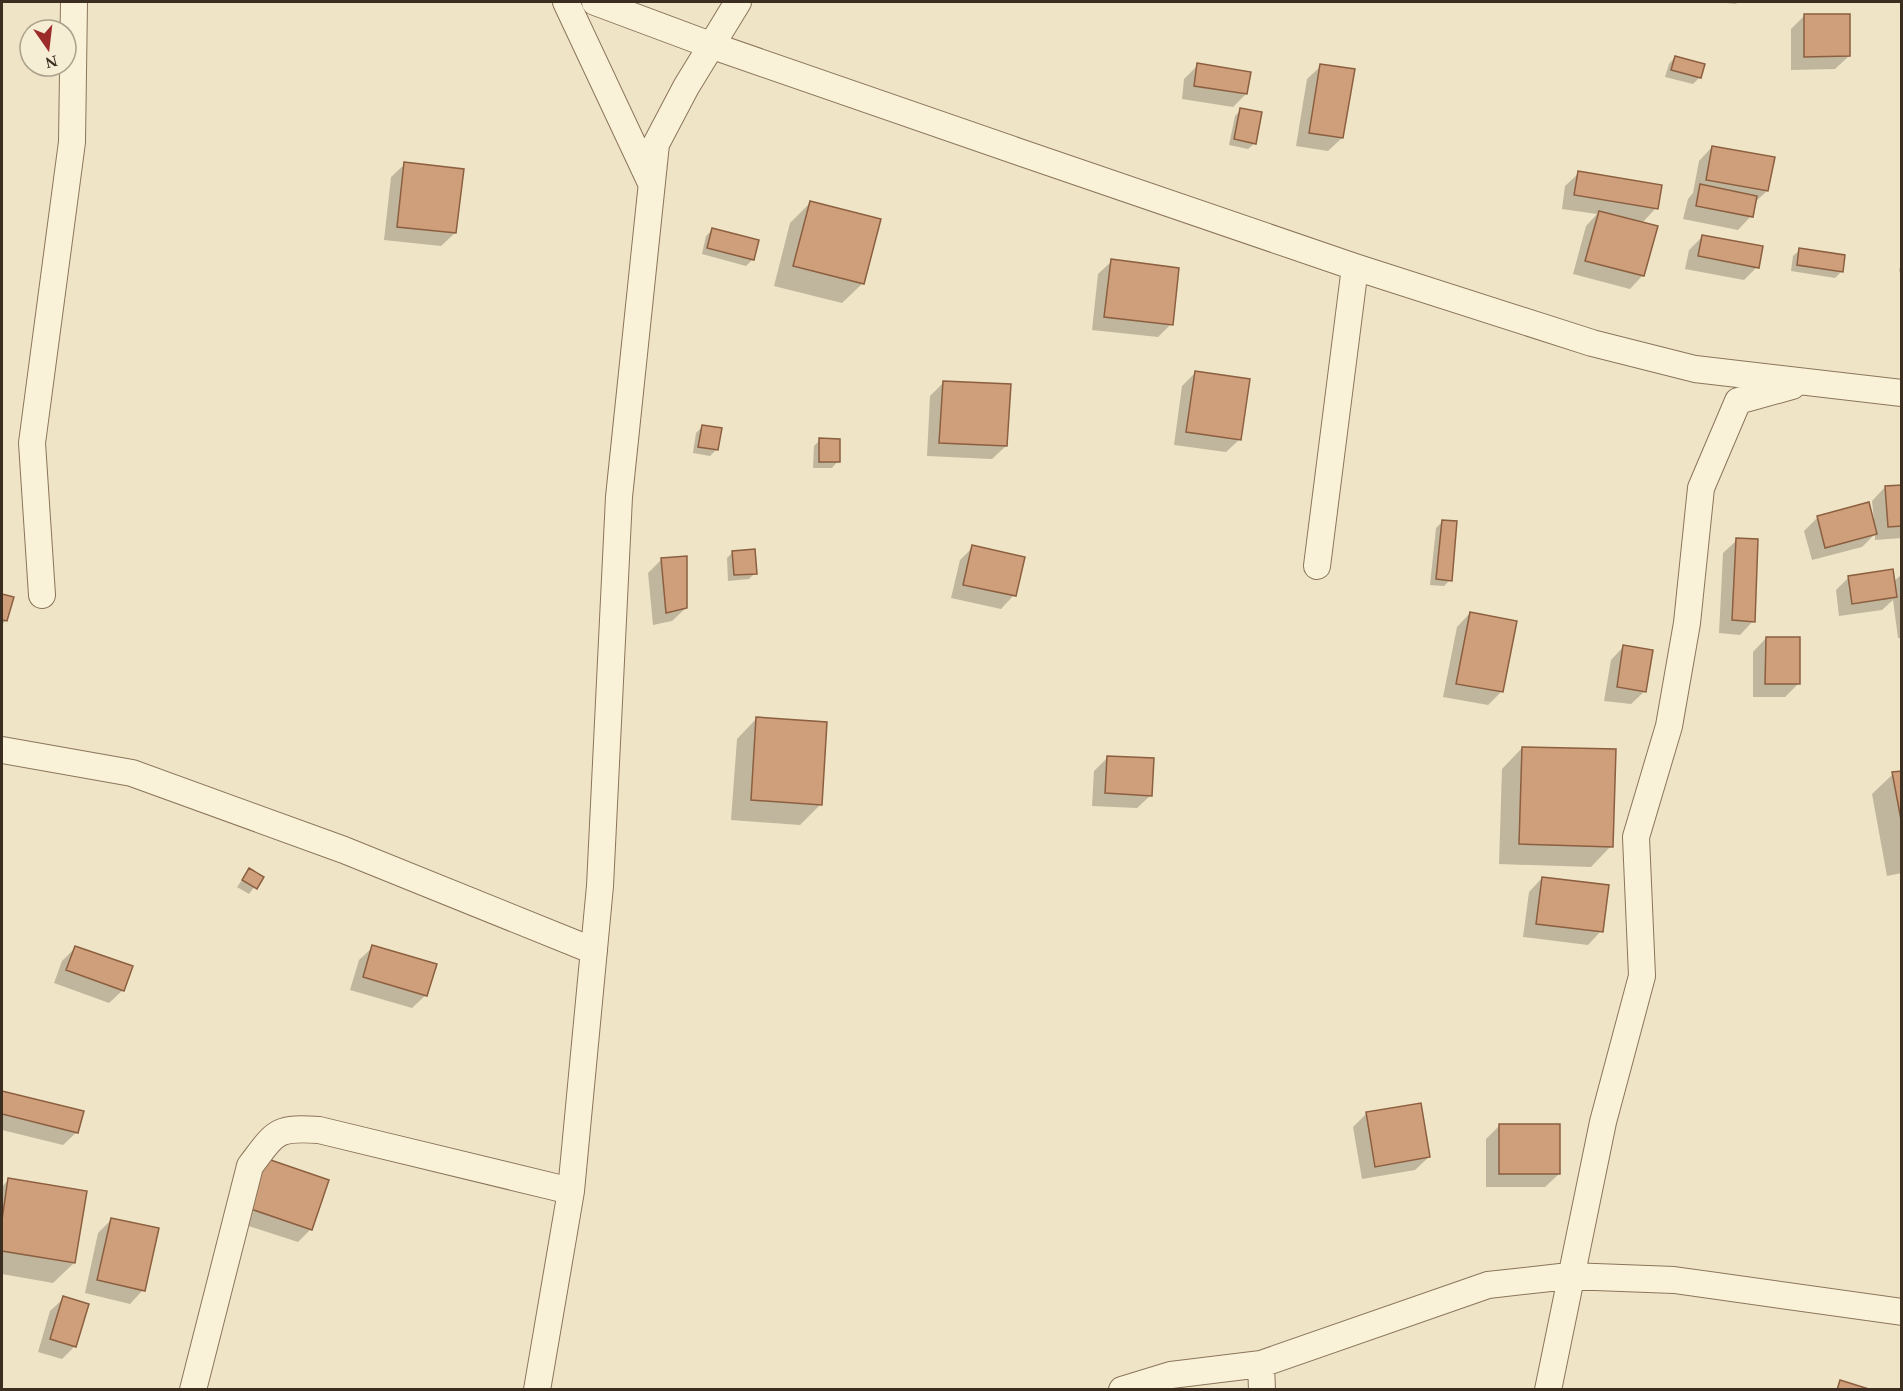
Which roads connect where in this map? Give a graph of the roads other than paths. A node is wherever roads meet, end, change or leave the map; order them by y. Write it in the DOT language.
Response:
graph roads {
  1 [pos="74,2"];
  2 [pos="566,2"];
  3 [pos="596,2"];
  4 [pos="738,2"];
  5 [pos="713,46"];
  6 [pos="651,184"];
  7 [pos="1355,267"];
  8 [pos="1804,383"];
  9 [pos="1902,393"];
  10 [pos="1317,566"];
  11 [pos="42,595"];
  12 [pos="2,750"];
  13 [pos="594,951"];
  14 [pos="571,1191"];
  15 [pos="1569,1276"];
  16 [pos="1902,1312"];
  17 [pos="1261,1364"];
  18 [pos="193,1389"];
  19 [pos="537,1389"];
  20 [pos="1122,1389"];
  21 [pos="1262,1389"];
  22 [pos="1548,1389"];
  1 -- 11 [label="street"];
  2 -- 6 [label="street"];
  3 -- 5 [label="street"];
  4 -- 5 [label="street"];
  5 -- 6 [label="street"];
  5 -- 7 [label="street"];
  6 -- 13 [label="street"];
  7 -- 8 [label="street"];
  7 -- 10 [label="street"];
  8 -- 9 [label="street"];
  8 -- 15 [label="street"];
  12 -- 13 [label="street"];
  13 -- 14 [label="street"];
  14 -- 18 [label="street"];
  14 -- 19 [label="street"];
  15 -- 16 [label="street"];
  15 -- 17 [label="street"];
  15 -- 22 [label="street"];
  17 -- 20 [label="street"];
  17 -- 21 [label="street"];
}
